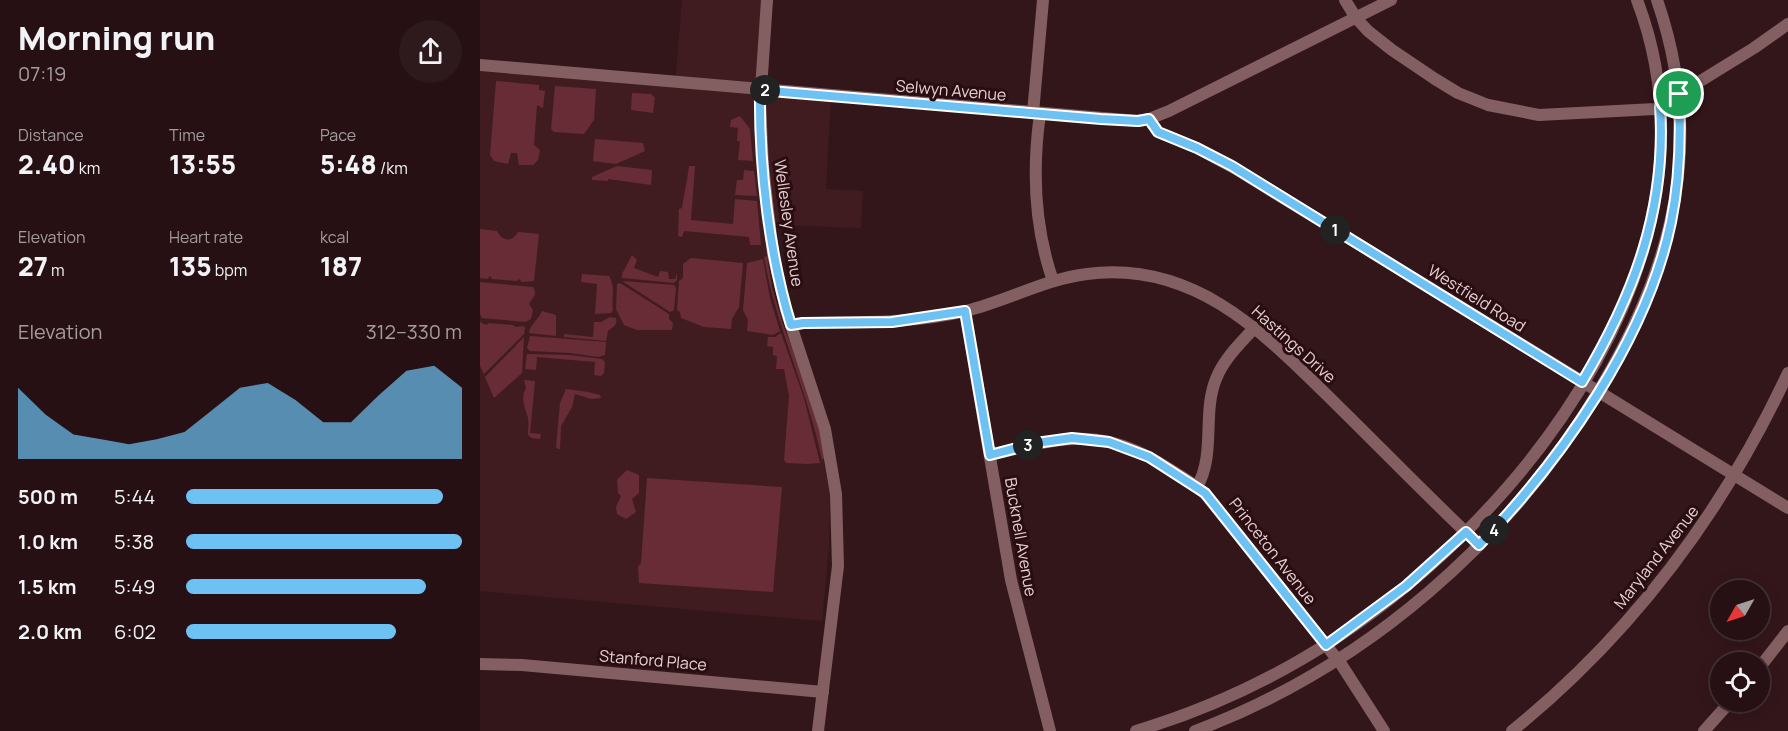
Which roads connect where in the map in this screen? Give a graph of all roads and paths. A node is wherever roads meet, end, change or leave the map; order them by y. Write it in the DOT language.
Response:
graph roads {
  1 [pos="767,0"];
  2 [pos="1043,0"];
  3 [pos="1345,0"];
  4 [pos="1391,0"];
  5 [pos="1637,0"];
  6 [pos="1657,0"];
  7 [pos="1356,18"];
  8 [pos="1788,24"];
  9 [pos="480,65"];
  10 [pos="760,90"];
  11 [pos="1679,94"];
  12 [pos="1660,106"];
  13 [pos="1037,114"];
  14 [pos="1149,119"];
  15 [pos="1053,281"];
  16 [pos="965,311"];
  17 [pos="791,325"];
  18 [pos="1255,327"];
  19 [pos="1788,373"];
  20 [pos="1582,382"];
  21 [pos="1598,392"];
  22 [pos="990,455"];
  23 [pos="1735,475"];
  24 [pos="1197,487"];
  25 [pos="1788,508"];
  26 [pos="1466,532"];
  27 [pos="1479,545"];
  28 [pos="1788,630"];
  29 [pos="1326,645"];
  30 [pos="1770,654"];
  31 [pos="1338,660"];
  32 [pos="480,664"];
  33 [pos="823,692"];
  34 [pos="1721,712"];
  35 [pos="818,731"];
  36 [pos="1050,731"];
  37 [pos="1136,731"];
  38 [pos="1195,731"];
  39 [pos="1384,731"];
  40 [pos="1512,731"];
  41 [pos="1704,731"];
  1 -- 10 [label="street, Wellesley Avenue"];
  2 -- 13 [label="street"];
  3 -- 7 [label="street"];
  4 -- 7 [label="street, Selwyn Avenue"];
  5 -- 12 [label="street"];
  6 -- 11 [label="street"];
  7 -- 12 [label="street"];
  7 -- 14 [label="street, Selwyn Avenue"];
  8 -- 11 [label="street"];
  9 -- 10 [label="street, Selwyn Avenue"];
  10 -- 13 [label="street, Selwyn Avenue"];
  10 -- 17 [label="street, Wellesley Avenue"];
  11 -- 12 [label="street"];
  11 -- 21 [label="street"];
  12 -- 20 [label="street"];
  13 -- 14 [label="street, Selwyn Avenue"];
  13 -- 15 [label="street"];
  14 -- 20 [label="street, Westfield Road"];
  15 -- 16 [label="street, Hastings Drive"];
  15 -- 18 [label="street, Hastings Drive"];
  16 -- 17 [label="street, Hastings Drive"];
  16 -- 22 [label="street, Bucknell Avenue"];
  17 -- 33 [label="street, Wellesley Avenue"];
  18 -- 24 [label="street"];
  18 -- 26 [label="street, Hastings Drive"];
  19 -- 23 [label="street, Maryland Avenue"];
  20 -- 21 [label="street, Westfield Road"];
  20 -- 26 [label="street"];
  21 -- 23 [label="street, Westfield Road"];
  21 -- 27 [label="street"];
  22 -- 24 [label="street, Princeton Avenue"];
  22 -- 36 [label="street, Bucknell Avenue"];
  23 -- 25 [label="street, Westfield Road"];
  23 -- 40 [label="street, Maryland Avenue"];
  24 -- 29 [label="street, Princeton Avenue"];
  26 -- 27 [label="street, Hastings Drive"];
  26 -- 29 [label="street"];
  27 -- 31 [label="street"];
  28 -- 30 [label="street"];
  29 -- 31 [label="street, Princeton Avenue"];
  29 -- 37 [label="street"];
  31 -- 38 [label="street"];
  31 -- 39 [label="street, Princeton Avenue"];
  32 -- 33 [label="street, Stanford Place"];
  33 -- 35 [label="street, Wellesley Avenue"];
  34 -- 41 [label="street"];
}
